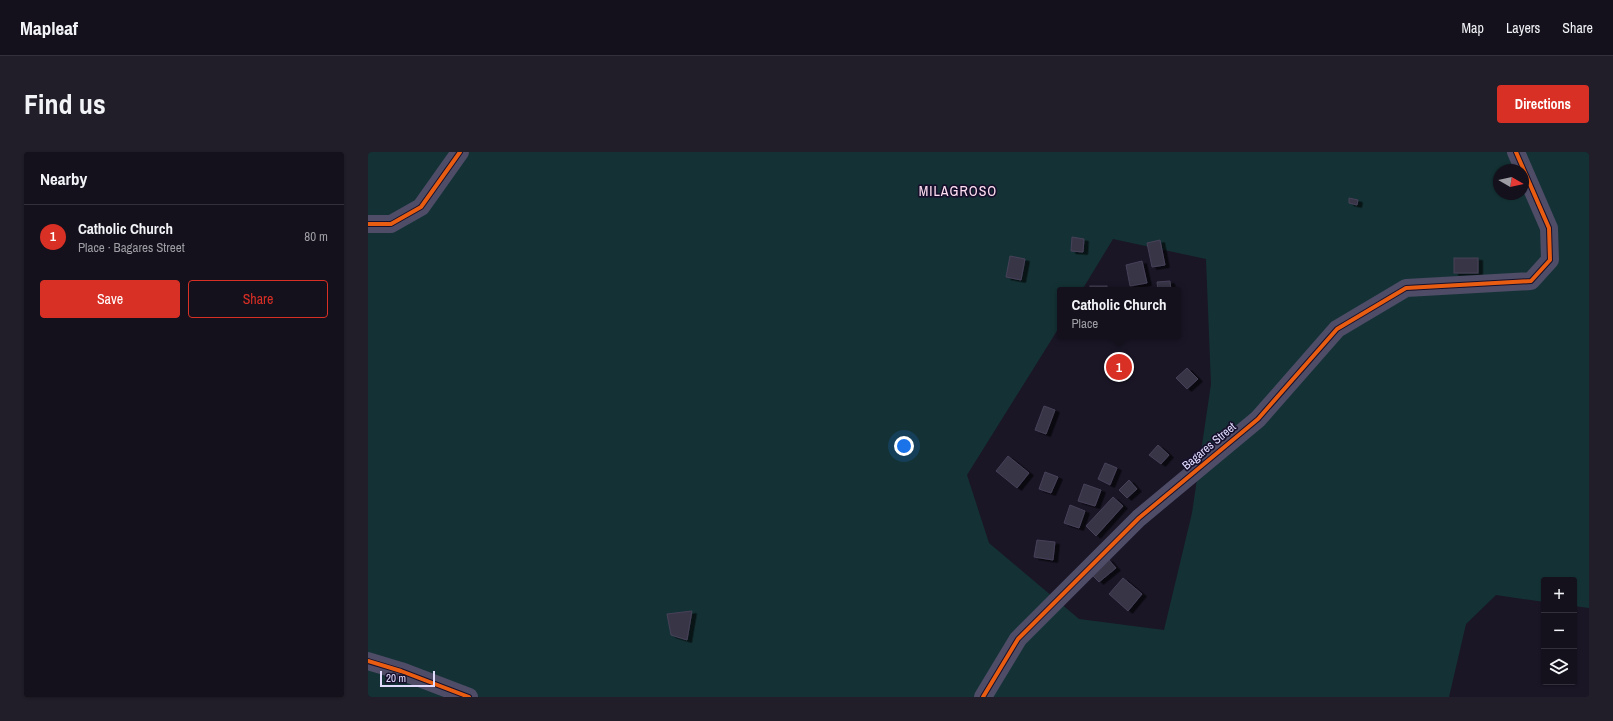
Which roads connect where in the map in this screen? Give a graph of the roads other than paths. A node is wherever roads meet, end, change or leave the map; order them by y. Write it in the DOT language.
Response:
graph roads {
  1 [pos="460,152"];
  2 [pos="1516,152"];
  3 [pos="368,224"];
  4 [pos="368,662"];
  5 [pos="469,697"];
  6 [pos="983,697"];
  1 -- 3 [label="street"];
  2 -- 6 [label="street, Bagares Street"];
  4 -- 5 [label="street"];
}
